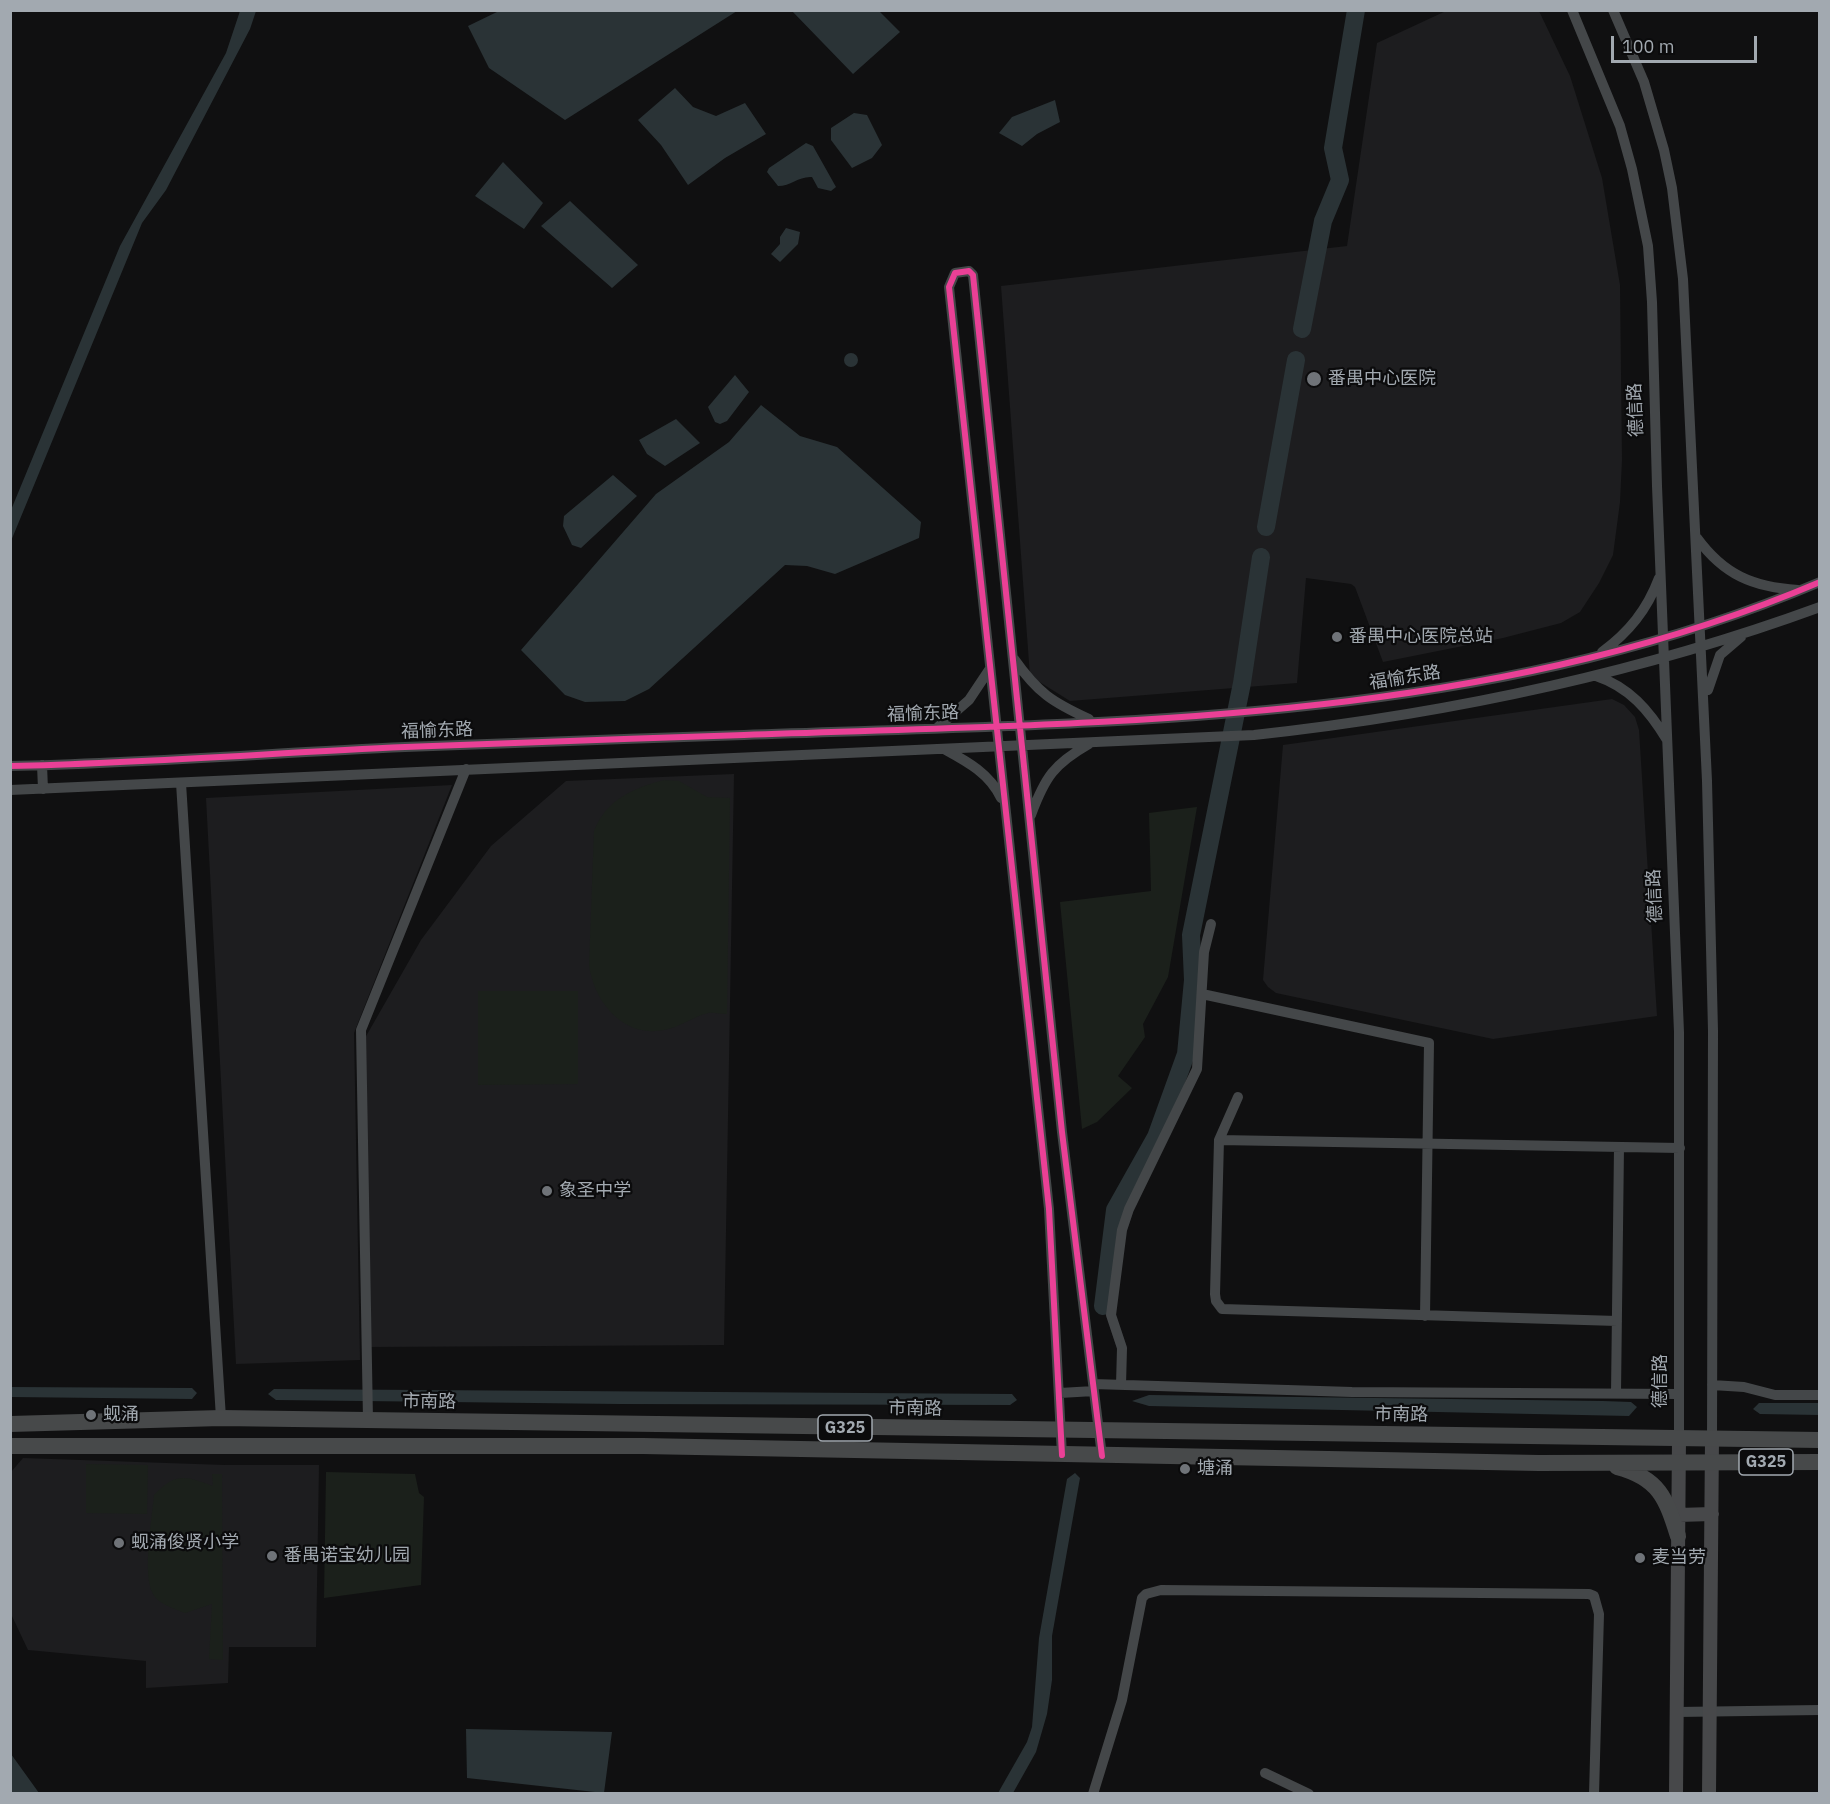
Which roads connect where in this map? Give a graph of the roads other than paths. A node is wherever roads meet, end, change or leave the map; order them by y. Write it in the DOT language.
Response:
graph roads {
  1 [pos="1572,10"];
  2 [pos="1613,10"];
  3 [pos="1697,537"];
  4 [pos="1661,572"];
  5 [pos="1820,582"];
  6 [pos="1802,590"];
  7 [pos="1820,607"];
  8 [pos="1701,628"];
  9 [pos="1749,632"];
  10 [pos="1664,639"];
  11 [pos="1702,646"];
  12 [pos="1599,655"];
  13 [pos="1014,658"];
  14 [pos="1664,658"];
  15 [pos="989,670"];
  16 [pos="1596,676"];
  17 [pos="1704,707"];
  18 [pos="1106,720"];
  19 [pos="1092,721"];
  20 [pos="1020,724"];
  21 [pos="995,726"];
  22 [pos="937,728"];
  23 [pos="1108,742"];
  24 [pos="1668,742"];
  25 [pos="1090,743"];
  26 [pos="1023,746"];
  27 [pos="997,747"];
  28 [pos="946,750"];
  29 [pos="42,765"];
  30 [pos="10,766"];
  31 [pos="466,769"];
  32 [pos="182,783"];
  33 [pos="42,789"];
  34 [pos="10,790"];
  35 [pos="1004,804"];
  36 [pos="1030,818"];
  37 [pos="1211,924"];
  38 [pos="1202,993"];
  39 [pos="1238,1097"];
  40 [pos="1219,1140"];
  41 [pos="1428,1144"];
  42 [pos="1618,1147"];
  43 [pos="1680,1148"];
  44 [pos="1425,1316"];
  45 [pos="1617,1321"];
  46 [pos="1121,1385"];
  47 [pos="1712,1385"];
  48 [pos="1094,1388"];
  49 [pos="1060,1393"];
  50 [pos="1616,1394"];
  51 [pos="1679,1394"];
  52 [pos="1820,1395"];
  53 [pos="369,1413"];
  54 [pos="221,1418"];
  55 [pos="10,1424"];
  56 [pos="1024,1430"];
  57 [pos="1061,1431"];
  58 [pos="1099,1431"];
  59 [pos="1136,1432"];
  60 [pos="1679,1438"];
  61 [pos="1712,1439"];
  62 [pos="1820,1440"];
  63 [pos="10,1446"];
  64 [pos="1025,1454"];
  65 [pos="1062,1455"];
  66 [pos="1102,1456"];
  67 [pos="1137,1456"];
  68 [pos="1599,1462"];
  69 [pos="1678,1462"];
  70 [pos="1712,1462"];
  71 [pos="1820,1462"];
  72 [pos="1678,1515"];
  73 [pos="1712,1515"];
  74 [pos="1678,1536"];
  75 [pos="1820,1710"];
  76 [pos="1710,1711"];
  77 [pos="1677,1712"];
  78 [pos="1265,1773"];
  79 [pos="1093,1794"];
  80 [pos="1309,1794"];
  81 [pos="1594,1794"];
  82 [pos="1676,1794"];
  83 [pos="1709,1794"];
  1 -- 4 [label="street, 德信路"];
  2 -- 3 [label="street"];
  3 -- 6 [label="street"];
  3 -- 8 [label="street"];
  4 -- 10 [label="street, 德信路"];
  4 -- 12 [label="street"];
  5 -- 6 [label="street, 福愉东路"];
  6 -- 8 [label="street, 福愉东路"];
  7 -- 9 [label="street, 福愉东路"];
  8 -- 10 [label="street, 福愉东路"];
  8 -- 11 [label="street"];
  9 -- 11 [label="street, 福愉东路"];
  9 -- 17 [label="street"];
  10 -- 12 [label="street, 福愉东路"];
  10 -- 14 [label="street, 德信路"];
  11 -- 14 [label="street, 福愉东路"];
  11 -- 17 [label="street"];
  12 -- 18 [label="street, 福愉东路"];
  13 -- 15 [label="street"];
  13 -- 19 [label="street"];
  13 -- 20 [label="street"];
  14 -- 16 [label="street, 福愉东路"];
  14 -- 24 [label="street, 德信路"];
  15 -- 21 [label="street"];
  15 -- 22 [label="street"];
  16 -- 23 [label="street, 福愉东路"];
  16 -- 24 [label="street"];
  17 -- 47 [label="street"];
  18 -- 19 [label="street, 福愉东路"];
  18 -- 23 [label="street"];
  19 -- 20 [label="street, 福愉东路"];
  20 -- 21 [label="street, 福愉东路"];
  20 -- 26 [label="street"];
  21 -- 22 [label="street, 福愉东路"];
  21 -- 27 [label="street"];
  22 -- 29 [label="street, 福愉东路"];
  23 -- 25 [label="street, 福愉东路"];
  24 -- 43 [label="street, 德信路"];
  25 -- 26 [label="street, 福愉东路"];
  25 -- 36 [label="street"];
  26 -- 27 [label="street, 福愉东路"];
  26 -- 36 [label="street"];
  27 -- 28 [label="street, 福愉东路"];
  27 -- 35 [label="street"];
  28 -- 31 [label="street, 福愉东路"];
  28 -- 35 [label="street"];
  29 -- 30 [label="street, 福愉东路"];
  29 -- 33 [label="street"];
  31 -- 32 [label="street, 福愉东路"];
  31 -- 53 [label="street"];
  32 -- 33 [label="street, 福愉东路"];
  32 -- 54 [label="street"];
  33 -- 34 [label="street, 福愉东路"];
  35 -- 49 [label="street"];
  36 -- 48 [label="street"];
  37 -- 38 [label="street"];
  38 -- 41 [label="street"];
  38 -- 46 [label="street"];
  39 -- 40 [label="street"];
  40 -- 41 [label="street"];
  40 -- 44 [label="street"];
  41 -- 42 [label="street"];
  41 -- 44 [label="street"];
  42 -- 43 [label="street"];
  42 -- 45 [label="street"];
  43 -- 51 [label="street, 德信路"];
  44 -- 45 [label="street"];
  45 -- 50 [label="street"];
  46 -- 48 [label="street"];
  46 -- 50 [label="street"];
  47 -- 52 [label="street"];
  47 -- 61 [label="street"];
  48 -- 49 [label="street"];
  48 -- 58 [label="street"];
  49 -- 57 [label="street"];
  50 -- 51 [label="street"];
  51 -- 60 [label="street, 德信路"];
  53 -- 54 [label="highway, 市南路 / G325"];
  53 -- 56 [label="highway, 市南路 / G325"];
  54 -- 55 [label="highway, 市南路 / G325"];
  56 -- 57 [label="highway, 市南路 / G325"];
  56 -- 64 [label="highway"];
  57 -- 58 [label="highway, 市南路 / G325"];
  57 -- 65 [label="street"];
  58 -- 59 [label="highway, 市南路 / G325"];
  58 -- 66 [label="street"];
  59 -- 60 [label="highway, 市南路 / G325"];
  59 -- 67 [label="highway"];
  60 -- 61 [label="highway, 市南路 / G325"];
  60 -- 69 [label="main road, 德信路"];
  61 -- 62 [label="highway, 市南路 / G325"];
  61 -- 70 [label="main road"];
  63 -- 64 [label="highway, G325"];
  64 -- 65 [label="highway, G325"];
  65 -- 66 [label="highway, G325"];
  66 -- 67 [label="highway, G325"];
  67 -- 68 [label="highway, G325"];
  68 -- 69 [label="highway, G325"];
  68 -- 74 [label="highway"];
  69 -- 70 [label="highway, G325"];
  69 -- 72 [label="main road, 德信路"];
  70 -- 71 [label="highway, G325"];
  70 -- 73 [label="main road"];
  72 -- 73 [label="main road"];
  72 -- 74 [label="main road, 德信路"];
  73 -- 76 [label="main road"];
  74 -- 77 [label="main road, 德信路"];
  75 -- 76 [label="street"];
  76 -- 77 [label="street"];
  76 -- 83 [label="main road"];
  77 -- 82 [label="main road, 德信路"];
  78 -- 80 [label="street"];
  79 -- 81 [label="street"];
}
